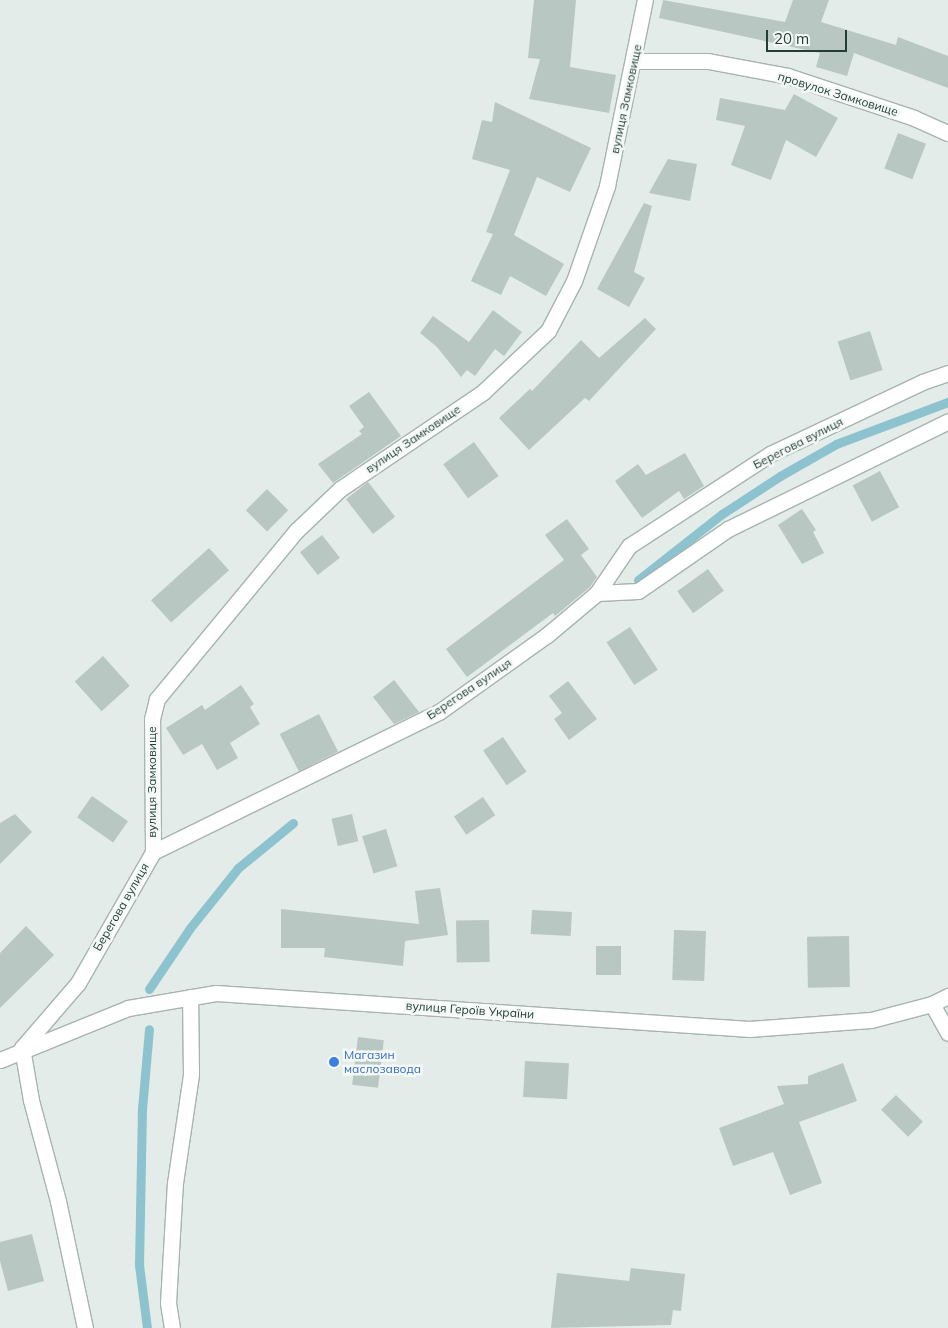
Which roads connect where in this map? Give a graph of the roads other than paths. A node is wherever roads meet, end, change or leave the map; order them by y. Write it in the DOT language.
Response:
graph roads {
  1 [pos="645,0"];
  2 [pos="635,61"];
  3 [pos="948,133"];
  4 [pos="948,373"];
  5 [pos="948,421"];
  6 [pos="597,593"];
  7 [pos="153,852"];
  8 [pos="948,996"];
  9 [pos="190,997"];
  10 [pos="932,1004"];
  11 [pos="948,1033"];
  12 [pos="22,1048"];
  13 [pos="0,1060"];
  14 [pos="85,1328"];
  15 [pos="172,1328"];
  1 -- 2 [label="street, вулиця Замковище"];
  2 -- 3 [label="street, провулок Замковище"];
  2 -- 7 [label="street, вулиця Замковище"];
  4 -- 6 [label="street, Берегова вулиця"];
  5 -- 6 [label="street"];
  6 -- 7 [label="street, Берегова вулиця"];
  7 -- 12 [label="street, Берегова вулиця"];
  8 -- 10 [label="street, вулиця Героїв України"];
  9 -- 10 [label="street, вулиця Героїв України"];
  9 -- 12 [label="street, вулиця Героїв України"];
  9 -- 15 [label="street"];
  10 -- 11 [label="street"];
  12 -- 13 [label="street, вулиця Героїв України"];
  12 -- 14 [label="street"];
}
